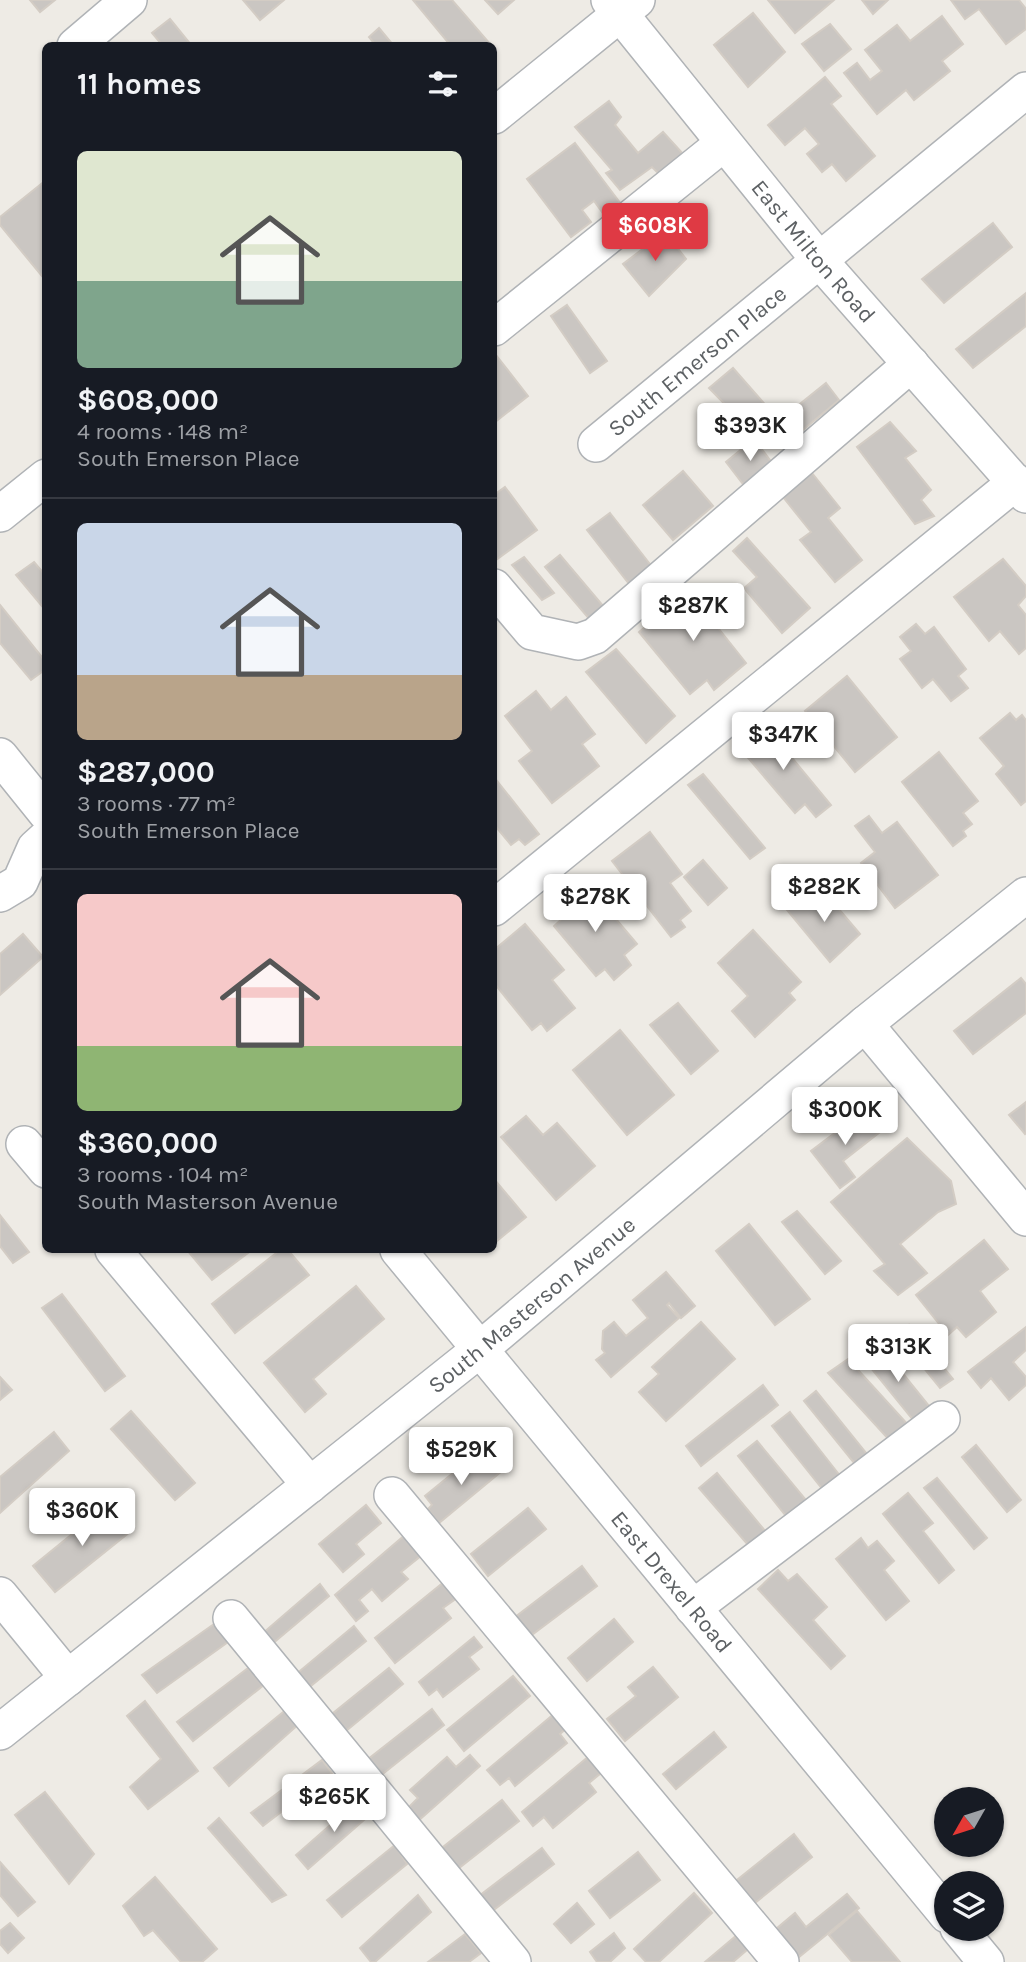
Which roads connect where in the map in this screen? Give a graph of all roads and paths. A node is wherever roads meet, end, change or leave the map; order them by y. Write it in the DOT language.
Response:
graph roads {
  1 [pos="130,0"];
  2 [pos="622,5"];
  3 [pos="80,42"];
  4 [pos="1026,90"];
  5 [pos="497,113"];
  6 [pos="724,143"];
  7 [pos="819,260"];
  8 [pos="497,326"];
  9 [pos="911,365"];
  10 [pos="596,444"];
  11 [pos="42,480"];
  12 [pos="1021,489"];
  13 [pos="0,514"];
  14 [pos="497,591"];
  15 [pos="0,756"];
  16 [pos="42,808"];
  17 [pos="40,843"];
  18 [pos="0,894"];
  19 [pos="1026,895"];
  20 [pos="497,906"];
  21 [pos="865,1024"];
  22 [pos="1026,1218"];
  23 [pos="116,1253"];
  24 [pos="400,1253"];
  25 [pos="479,1350"];
  26 [pos="942,1419"];
  27 [pos="310,1485"];
  28 [pos="391,1495"];
  29 [pos="0,1595"];
  30 [pos="693,1608"];
  31 [pos="231,1618"];
  32 [pos="68,1678"];
  33 [pos="0,1732"];
  34 [pos="934,1898"];
  35 [pos="969,1941"];
  36 [pos="513,1962"];
  37 [pos="781,1962"];
  38 [pos="986,1962"];
  1 -- 3 [label="street"];
  2 -- 5 [label="street"];
  2 -- 6 [label="street, East Milton Road"];
  4 -- 7 [label="street, South Emerson Place"];
  6 -- 7 [label="street, East Milton Road"];
  6 -- 8 [label="street"];
  7 -- 9 [label="street, East Milton Road"];
  7 -- 10 [label="street, South Emerson Place"];
  9 -- 12 [label="street, East Milton Road"];
  9 -- 14 [label="street"];
  11 -- 13 [label="street"];
  12 -- 20 [label="street"];
  15 -- 16 [label="street"];
  17 -- 18 [label="street"];
  19 -- 21 [label="street, South Masterson Avenue"];
  21 -- 22 [label="street"];
  21 -- 25 [label="street, South Masterson Avenue"];
  23 -- 27 [label="street"];
  24 -- 25 [label="street, East Drexel Road"];
  25 -- 27 [label="street, South Masterson Avenue"];
  25 -- 30 [label="street, East Drexel Road"];
  26 -- 30 [label="street"];
  27 -- 32 [label="street, South Masterson Avenue"];
  28 -- 37 [label="street"];
  29 -- 32 [label="street"];
  30 -- 34 [label="street, East Drexel Road"];
  31 -- 36 [label="street"];
  32 -- 33 [label="street, South Masterson Avenue"];
  35 -- 38 [label="street"];
}
